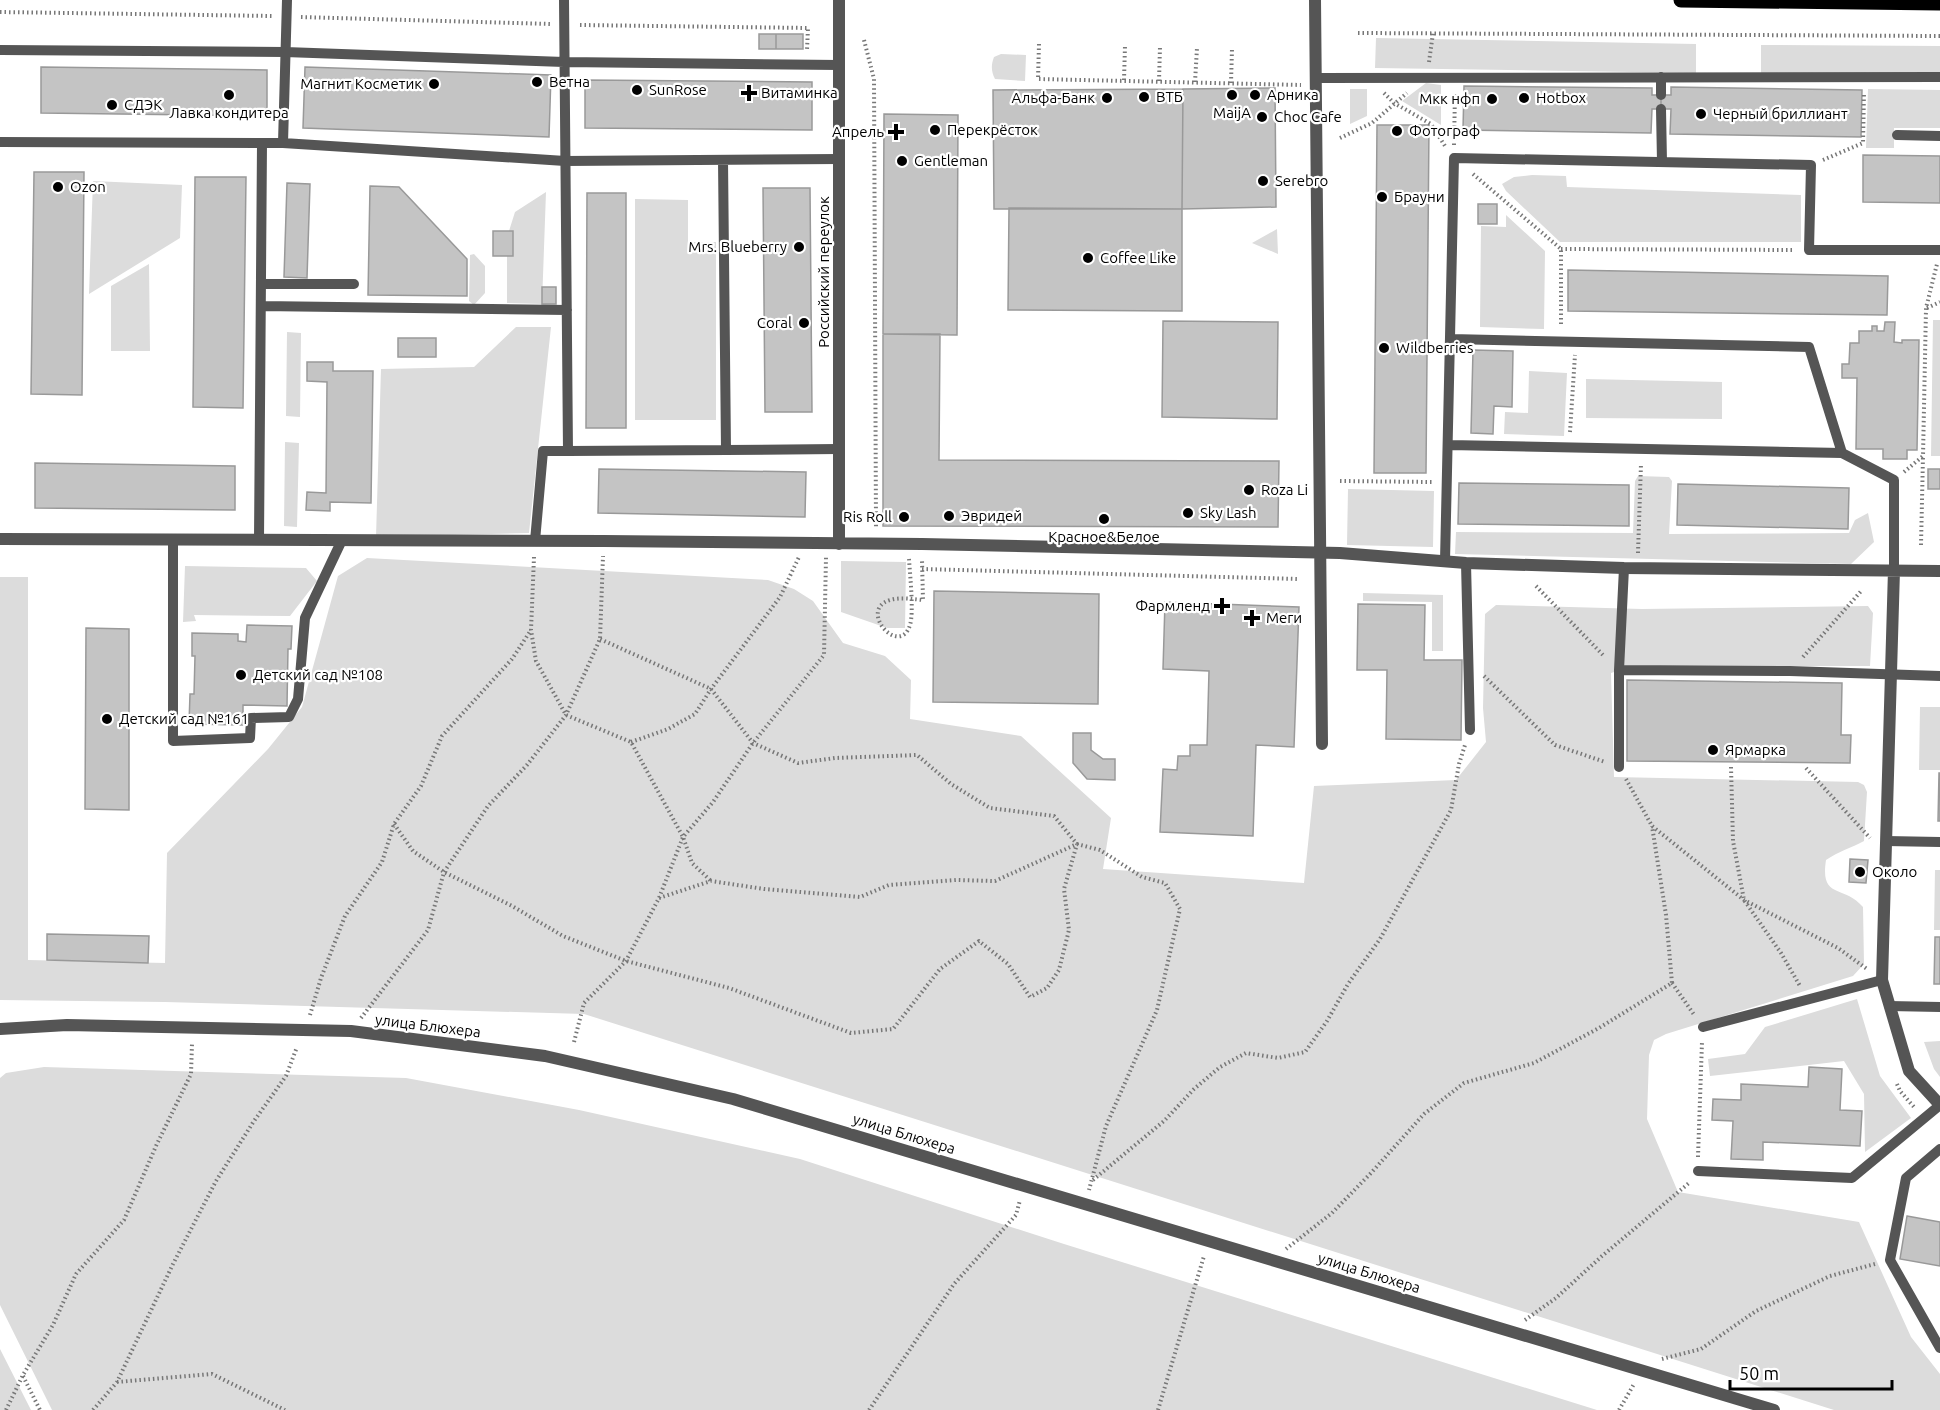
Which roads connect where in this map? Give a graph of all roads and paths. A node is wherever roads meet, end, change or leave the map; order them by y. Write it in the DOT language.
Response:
graph roads {
  1 [pos="287,0"];
  2 [pos="564,0"];
  3 [pos="839,0"];
  4 [pos="1315,0"];
  5 [pos="1681,0"];
  6 [pos="1940,3"];
  7 [pos="0,12"];
  8 [pos="286,16"];
  9 [pos="564,25"];
  10 [pos="1358,33"];
  11 [pos="1940,36"];
  12 [pos="864,40"];
  13 [pos="1039,44"];
  14 [pos="1125,46"];
  15 [pos="1160,47"];
  16 [pos="1197,48"];
  17 [pos="1232,49"];
  18 [pos="0,50"];
  19 [pos="285,52"];
  20 [pos="564,62"];
  21 [pos="807,64"];
  22 [pos="839,65"];
  23 [pos="1661,77"];
  24 [pos="1864,77"];
  25 [pos="1940,77"];
  26 [pos="1315,78"];
  27 [pos="1371,78"];
  28 [pos="1455,78"];
  29 [pos="1124,81"];
  30 [pos="1159,81"];
  31 [pos="1196,82"];
  32 [pos="1231,83"];
  33 [pos="1302,85"];
  34 [pos="1661,95"];
  35 [pos="1661,109"];
  36 [pos="1897,135"];
  37 [pos="1940,136"];
  38 [pos="0,142"];
  39 [pos="262,143"];
  40 [pos="283,143"];
  41 [pos="1454,158"];
  42 [pos="839,159"];
  43 [pos="723,160"];
  44 [pos="565,161"];
  45 [pos="1662,162"];
  46 [pos="1811,165"];
  47 [pos="1561,249"];
  48 [pos="1809,250"];
  49 [pos="1940,250"];
  50 [pos="1937,263"];
  51 [pos="261,284"];
  52 [pos="354,284"];
  53 [pos="1940,302"];
  54 [pos="261,306"];
  55 [pos="1926,308"];
  56 [pos="567,310"];
  57 [pos="1451,339"];
  58 [pos="1561,340"];
  59 [pos="1576,340"];
  60 [pos="1449,445"];
  61 [pos="1569,447"];
  62 [pos="1641,448"];
  63 [pos="838,449"];
  64 [pos="726,450"];
  65 [pos="568,451"];
  66 [pos="1842,453"];
  67 [pos="1923,456"];
  68 [pos="1894,480"];
  69 [pos="1340,481"];
  70 [pos="1448,482"];
  71 [pos="878,532"];
  72 [pos="0,540"];
  73 [pos="173,540"];
  74 [pos="259,540"];
  75 [pos="342,540"];
  76 [pos="535,541"];
  77 [pos="604,541"];
  78 [pos="807,544"];
  79 [pos="825,544"];
  80 [pos="839,544"];
  81 [pos="922,544"];
  82 [pos="1921,545"];
  83 [pos="1320,553"];
  84 [pos="909,558"];
  85 [pos="1445,561"];
  86 [pos="1466,563"];
  87 [pos="1624,568"];
  88 [pos="1638,568"];
  89 [pos="922,569"];
  90 [pos="1894,570"];
  91 [pos="1940,571"];
  92 [pos="1299,579"];
  93 [pos="1536,586"];
  94 [pos="1862,590"];
  95 [pos="531,630"];
  96 [pos="600,639"];
  97 [pos="1469,661"];
  98 [pos="1618,670"];
  99 [pos="1790,671"];
  100 [pos="1891,675"];
  101 [pos="1940,676"];
  102 [pos="711,689"];
  103 [pos="566,715"];
  104 [pos="1470,730"];
  105 [pos="631,742"];
  106 [pos="753,743"];
  107 [pos="1322,744"];
  108 [pos="1602,761"];
  109 [pos="1619,767"];
  110 [pos="1731,767"];
  111 [pos="1806,768"];
  112 [pos="394,824"];
  113 [pos="1652,826"];
  114 [pos="683,837"];
  115 [pos="1886,841"];
  116 [pos="1940,842"];
  117 [pos="1077,844"];
  118 [pos="1885,855"];
  119 [pos="444,872"];
  120 [pos="711,881"];
  121 [pos="659,897"];
  122 [pos="1744,900"];
  123 [pos="626,961"];
  124 [pos="1882,980"];
  125 [pos="1672,983"];
  126 [pos="1808,1000"];
  127 [pos="1889,1006"];
  128 [pos="1940,1007"];
  129 [pos="359,1021"];
  130 [pos="192,1027"];
  131 [pos="1703,1027"];
  132 [pos="0,1029"];
  133 [pos="303,1030"];
  134 [pos="574,1042"];
  135 [pos="1940,1105"];
  136 [pos="1940,1149"];
  137 [pos="1698,1171"];
  138 [pos="1091,1181"];
  139 [pos="1089,1191"];
  140 [pos="1016,1215"];
  141 [pos="1284,1251"];
  142 [pos="1890,1260"];
  143 [pos="1197,1282"];
  144 [pos="1519,1324"];
  145 [pos="1940,1348"];
  146 [pos="1658,1360"];
  147 [pos="23,1375"];
  148 [pos="117,1382"];
  149 [pos="6,1410"];
  150 [pos="40,1410"];
  151 [pos="93,1410"];
  152 [pos="285,1410"];
  153 [pos="869,1410"];
  154 [pos="1158,1410"];
  155 [pos="1774,1410"];
  1 -- 8 [label="lane"];
  2 -- 9 [label="lane"];
  3 -- 22 [label="street, Российский переулок"];
  4 -- 26 [label="street"];
  5 -- 6 [label="main road"];
  7 -- 8 [label="path"];
  8 -- 9 [label="path"];
  8 -- 19 [label="lane"];
  9 -- 20 [label="lane"];
  9 -- 21 [label="path"];
  10 -- 11 [label="path"];
  12 -- 71 [label="path"];
  13 -- 29 [label="path"];
  14 -- 29 [label="path"];
  15 -- 30 [label="path"];
  16 -- 31 [label="path"];
  17 -- 32 [label="path"];
  18 -- 19 [label="lane"];
  19 -- 20 [label="lane"];
  19 -- 40 [label="lane"];
  20 -- 21 [label="lane"];
  20 -- 44 [label="lane"];
  21 -- 22 [label="lane"];
  22 -- 42 [label="street, Российский переулок"];
  23 -- 24 [label="lane"];
  23 -- 28 [label="lane"];
  23 -- 34 [label="lane"];
  24 -- 25 [label="lane"];
  24 -- 46 [label="path"];
  26 -- 27 [label="lane"];
  26 -- 83 [label="street"];
  27 -- 28 [label="lane"];
  27 -- 41 [label="path"];
  28 -- 41 [label="path"];
  29 -- 30 [label="path"];
  30 -- 31 [label="path"];
  31 -- 32 [label="path"];
  32 -- 33 [label="path"];
  35 -- 45 [label="lane"];
  36 -- 37 [label="lane"];
  38 -- 39 [label="lane"];
  39 -- 40 [label="lane"];
  39 -- 51 [label="lane"];
  40 -- 44 [label="lane"];
  41 -- 45 [label="lane"];
  41 -- 47 [label="path"];
  41 -- 57 [label="lane"];
  42 -- 43 [label="lane"];
  42 -- 63 [label="street, Российский переулок"];
  43 -- 44 [label="lane"];
  43 -- 64 [label="lane"];
  44 -- 56 [label="lane"];
  45 -- 46 [label="lane"];
  46 -- 48 [label="lane"];
  47 -- 48 [label="path"];
  47 -- 58 [label="path"];
  48 -- 49 [label="lane"];
  50 -- 55 [label="path"];
  51 -- 52 [label="lane"];
  51 -- 54 [label="lane"];
  53 -- 55 [label="path"];
  54 -- 56 [label="lane"];
  54 -- 74 [label="lane"];
  55 -- 67 [label="path"];
  56 -- 65 [label="lane"];
  57 -- 58 [label="lane"];
  57 -- 60 [label="lane"];
  58 -- 59 [label="lane"];
  59 -- 61 [label="path"];
  59 -- 66 [label="lane"];
  60 -- 61 [label="lane"];
  60 -- 70 [label="lane"];
  61 -- 62 [label="lane"];
  62 -- 66 [label="lane"];
  62 -- 88 [label="path"];
  63 -- 64 [label="lane"];
  63 -- 80 [label="street, Российский переулок"];
  64 -- 65 [label="lane"];
  65 -- 76 [label="lane"];
  66 -- 68 [label="lane"];
  67 -- 68 [label="path"];
  67 -- 82 [label="path"];
  68 -- 90 [label="lane"];
  69 -- 70 [label="path"];
  70 -- 85 [label="lane"];
  72 -- 73 [label="street"];
  73 -- 74 [label="street"];
  73 -- 75 [label="lane"];
  74 -- 75 [label="street"];
  75 -- 76 [label="street"];
  76 -- 77 [label="street"];
  76 -- 95 [label="path"];
  77 -- 78 [label="street"];
  77 -- 96 [label="path"];
  78 -- 79 [label="street"];
  78 -- 102 [label="path"];
  79 -- 80 [label="street"];
  79 -- 106 [label="path"];
  80 -- 81 [label="street"];
  81 -- 83 [label="street"];
  81 -- 89 [label="path"];
  83 -- 85 [label="street"];
  83 -- 107 [label="street"];
  84 -- 89 [label="path"];
  85 -- 86 [label="street"];
  86 -- 87 [label="street"];
  86 -- 97 [label="lane"];
  87 -- 88 [label="street"];
  87 -- 98 [label="lane"];
  88 -- 90 [label="street"];
  89 -- 92 [label="path"];
  90 -- 91 [label="street"];
  90 -- 100 [label="street"];
  93 -- 98 [label="path"];
  94 -- 99 [label="path"];
  95 -- 103 [label="path"];
  95 -- 112 [label="path"];
  96 -- 102 [label="path"];
  96 -- 103 [label="path"];
  97 -- 104 [label="lane"];
  97 -- 108 [label="path"];
  98 -- 99 [label="lane"];
  98 -- 109 [label="lane"];
  99 -- 100 [label="lane"];
  100 -- 101 [label="lane"];
  100 -- 115 [label="street"];
  102 -- 105 [label="path"];
  102 -- 106 [label="path"];
  103 -- 105 [label="path"];
  103 -- 119 [label="path"];
  104 -- 138 [label="path"];
  105 -- 114 [label="path"];
  106 -- 114 [label="path"];
  106 -- 117 [label="path"];
  109 -- 113 [label="path"];
  110 -- 122 [label="path"];
  111 -- 118 [label="path"];
  112 -- 119 [label="path"];
  112 -- 133 [label="path"];
  113 -- 122 [label="path"];
  113 -- 125 [label="path"];
  114 -- 120 [label="path"];
  114 -- 121 [label="path"];
  115 -- 116 [label="lane"];
  115 -- 118 [label="street"];
  117 -- 120 [label="path"];
  117 -- 123 [label="path"];
  117 -- 138 [label="path"];
  118 -- 124 [label="street"];
  119 -- 123 [label="path"];
  119 -- 129 [label="path"];
  120 -- 121 [label="path"];
  121 -- 123 [label="path"];
  122 -- 124 [label="path"];
  122 -- 126 [label="path"];
  123 -- 134 [label="path"];
  124 -- 126 [label="lane"];
  124 -- 127 [label="street"];
  125 -- 131 [label="path"];
  125 -- 141 [label="path"];
  126 -- 131 [label="lane"];
  127 -- 128 [label="lane"];
  127 -- 135 [label="street"];
  130 -- 132 [label="street, улица Блюхера"];
  130 -- 133 [label="street, улица Блюхера"];
  130 -- 147 [label="path"];
  131 -- 137 [label="path"];
  133 -- 148 [label="path"];
  133 -- 155 [label="street, улица Блюхера"];
  135 -- 137 [label="lane"];
  136 -- 142 [label="lane"];
  137 -- 144 [label="path"];
  138 -- 139 [label="path"];
  140 -- 153 [label="path"];
  142 -- 145 [label="lane"];
  142 -- 146 [label="path"];
  143 -- 154 [label="path"];
  147 -- 149 [label="path"];
  147 -- 150 [label="path"];
  148 -- 151 [label="path"];
  148 -- 152 [label="path"];
}
